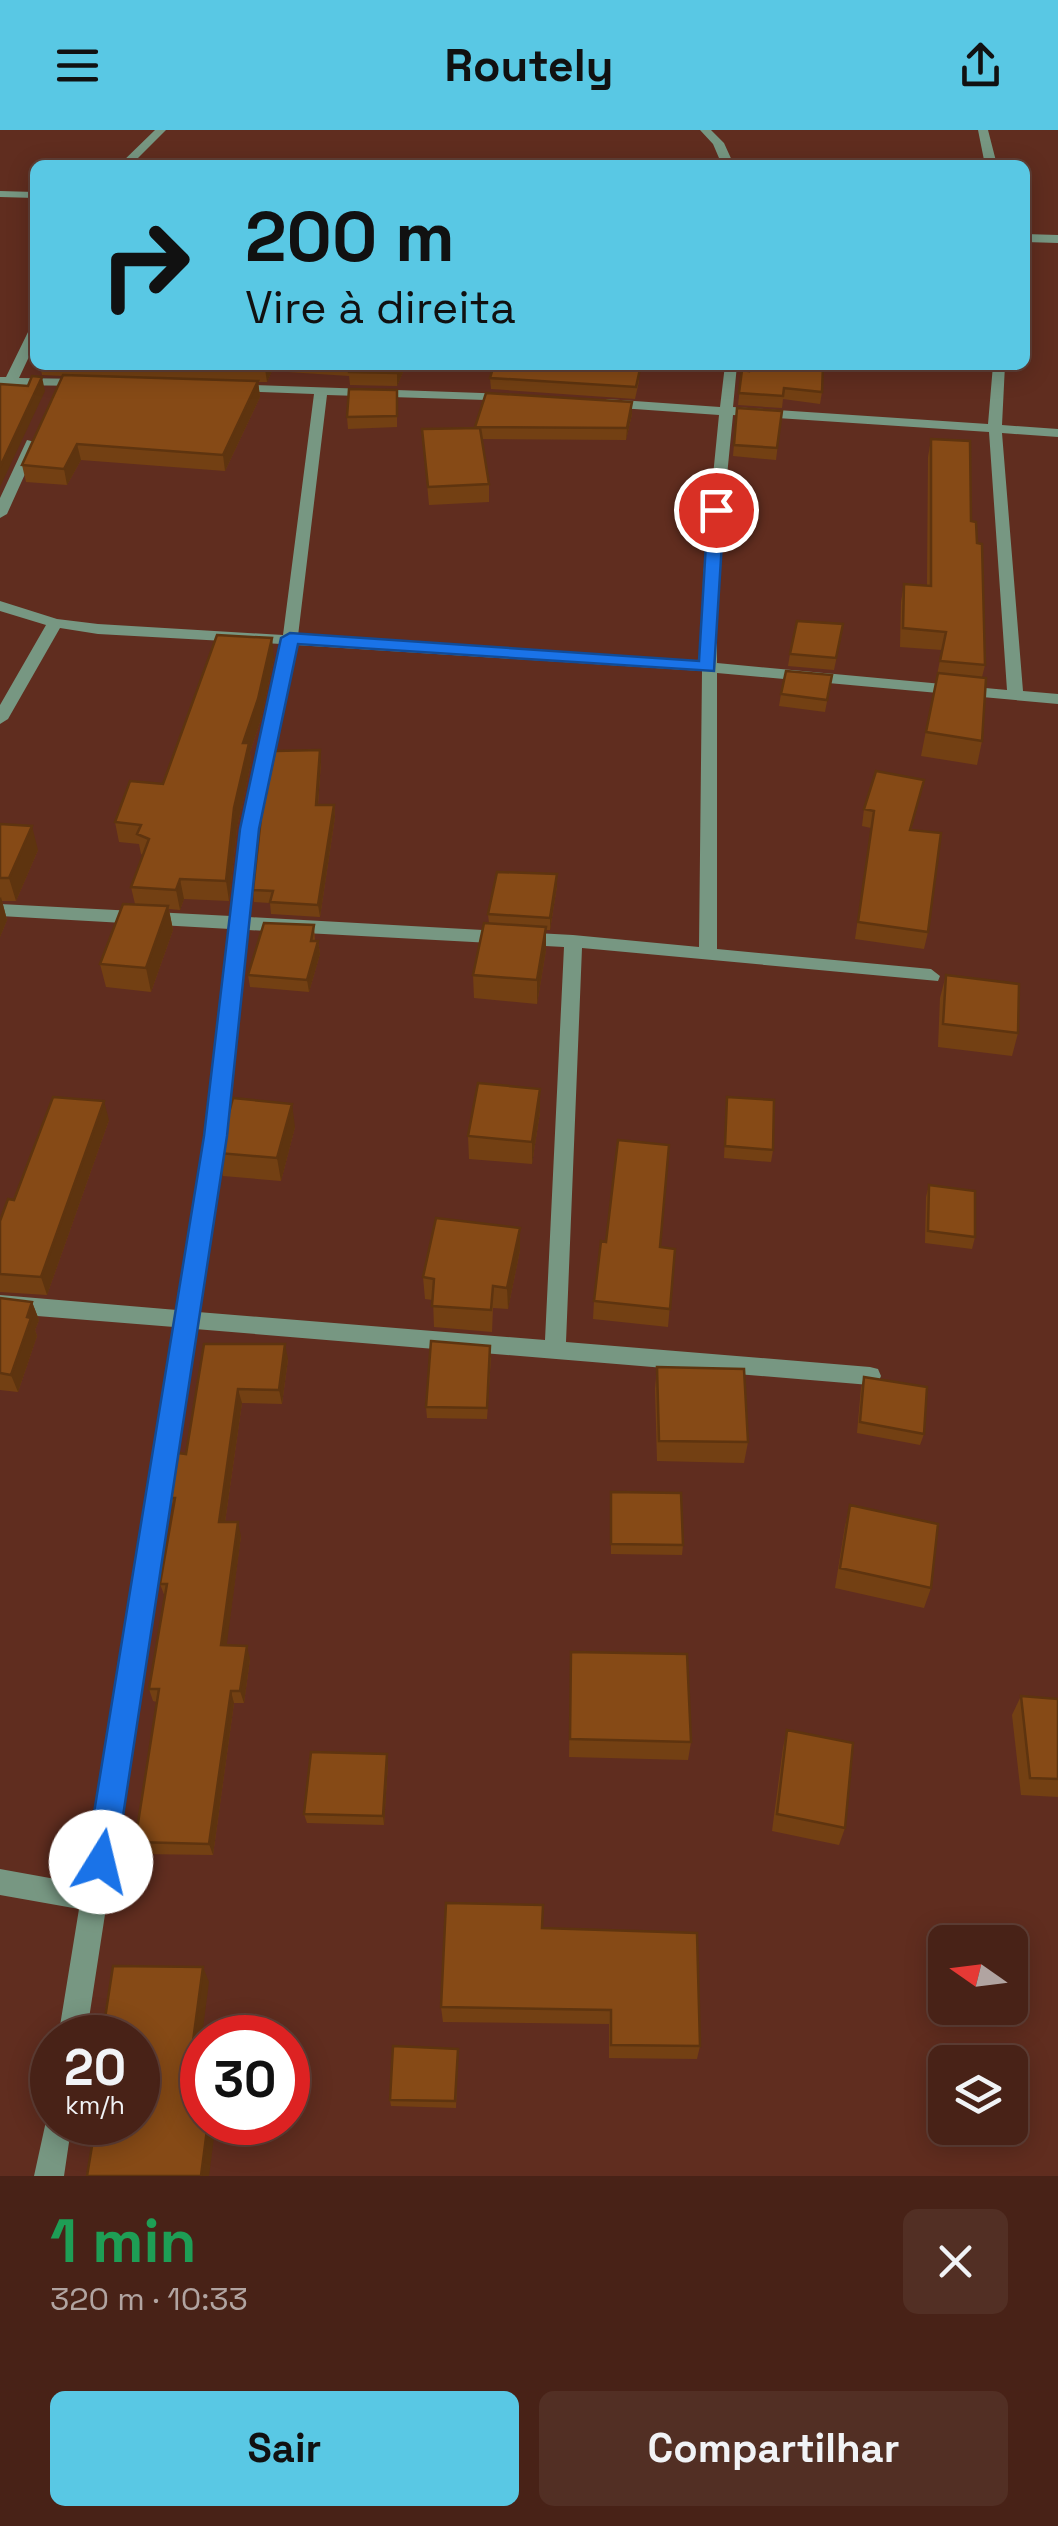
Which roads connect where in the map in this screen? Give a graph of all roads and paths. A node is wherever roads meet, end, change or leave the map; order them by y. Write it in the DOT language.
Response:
graph roads {
  1 [pos="160,130"];
  2 [pos="706,130"];
  3 [pos="983,130"];
  4 [pos="130,160"];
  5 [pos="726,160"];
  6 [pos="990,160"];
  7 [pos="0,194"];
  8 [pos="30,195"];
  9 [pos="1030,238"];
  10 [pos="1058,239"];
  11 [pos="30,339"];
  12 [pos="730,370"];
  13 [pos="999,370"];
  14 [pos="6,381"];
  15 [pos="60,382"];
  16 [pos="97,383"];
  17 [pos="209,386"];
  18 [pos="321,390"];
  19 [pos="53,399"];
  20 [pos="530,399"];
  21 [pos="589,402"];
  22 [pos="726,410"];
  23 [pos="995,428"];
  24 [pos="38,432"];
  25 [pos="1058,433"];
  26 [pos="0,514"];
  27 [pos="0,606"];
  28 [pos="55,623"];
  29 [pos="290,638"];
  30 [pos="708,667"];
  31 [pos="1015,694"];
  32 [pos="1058,699"];
  33 [pos="0,719"];
  34 [pos="0,910"];
  35 [pos="239,922"];
  36 [pos="573,941"];
  37 [pos="708,954"];
  38 [pos="931,976"];
  39 [pos="0,1304"];
  40 [pos="185,1320"];
  41 [pos="555,1350"];
  42 [pos="870,1376"];
  43 [pos="0,1882"];
  44 [pos="95,1899"];
  45 [pos="76,2015"];
  46 [pos="54,2145"];
  47 [pos="49,2176"];
  1 -- 4 [label="street"];
  2 -- 5 [label="street"];
  3 -- 6 [label="street"];
  7 -- 8 [label="street"];
  9 -- 10 [label="street"];
  11 -- 14 [label="street"];
  12 -- 22 [label="street"];
  13 -- 23 [label="street"];
  14 -- 15 [label="street"];
  15 -- 16 [label="street"];
  15 -- 19 [label="street"];
  17 -- 18 [label="street"];
  18 -- 20 [label="street"];
  18 -- 29 [label="street"];
  21 -- 22 [label="street"];
  22 -- 23 [label="street"];
  22 -- 30 [label="street"];
  23 -- 25 [label="street"];
  23 -- 31 [label="street"];
  24 -- 26 [label="street"];
  27 -- 28 [label="street"];
  28 -- 29 [label="street"];
  28 -- 33 [label="street"];
  29 -- 30 [label="street"];
  29 -- 35 [label="street"];
  30 -- 31 [label="street"];
  30 -- 37 [label="street"];
  31 -- 32 [label="street"];
  34 -- 35 [label="street"];
  35 -- 36 [label="street"];
  35 -- 40 [label="street"];
  36 -- 37 [label="street"];
  36 -- 41 [label="street"];
  37 -- 38 [label="street"];
  39 -- 40 [label="street"];
  40 -- 41 [label="street"];
  40 -- 44 [label="street"];
  41 -- 42 [label="street"];
  43 -- 44 [label="street"];
  44 -- 45 [label="street"];
  46 -- 47 [label="street"];
}
